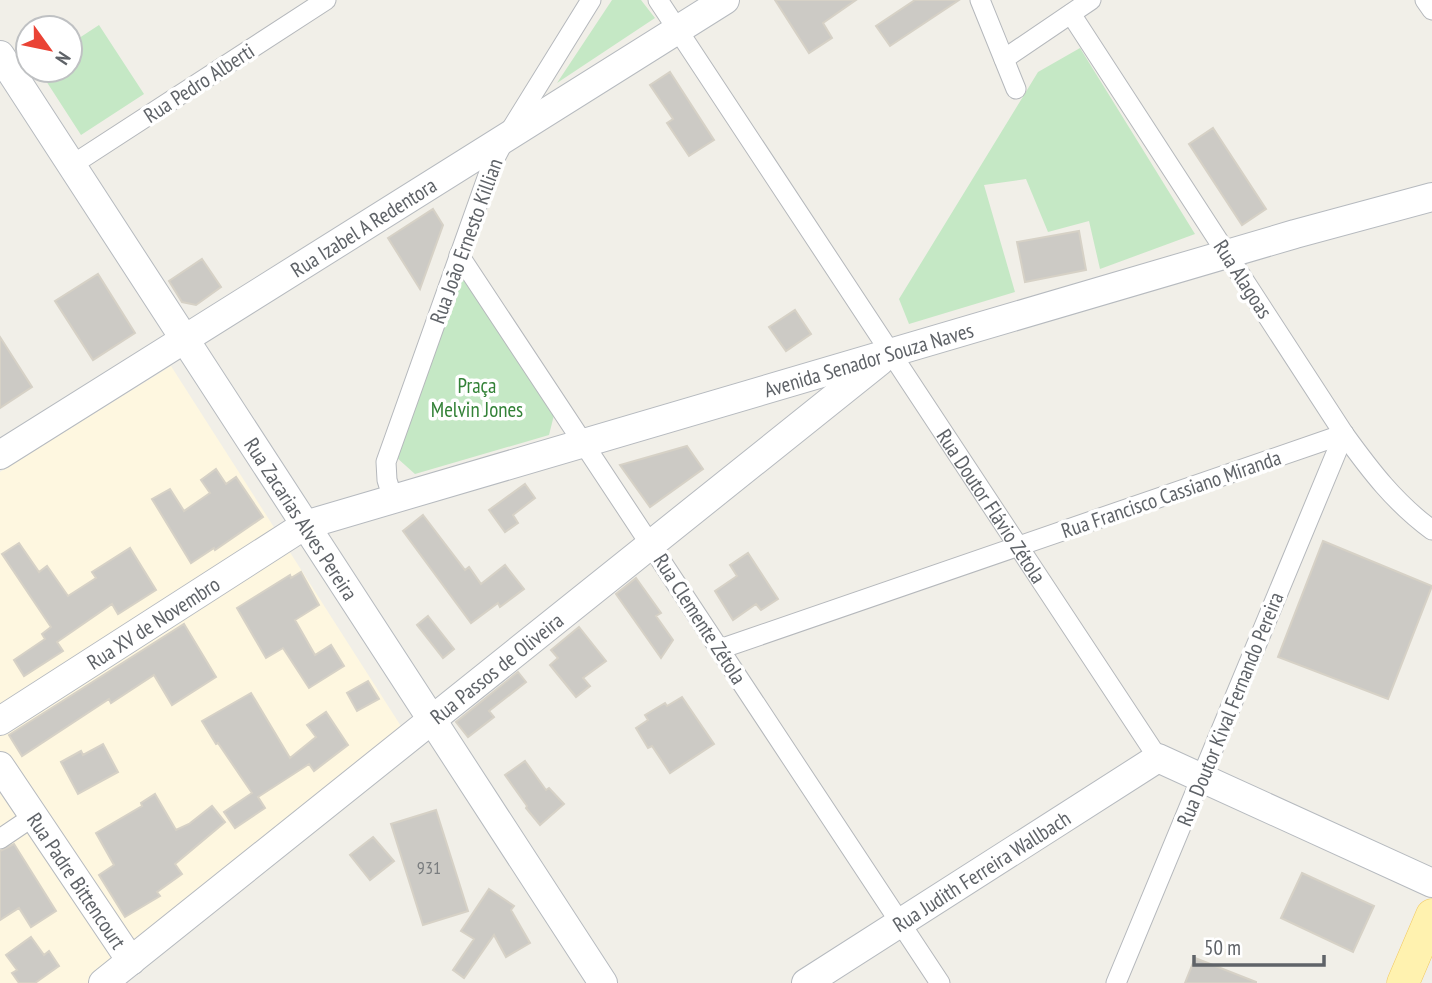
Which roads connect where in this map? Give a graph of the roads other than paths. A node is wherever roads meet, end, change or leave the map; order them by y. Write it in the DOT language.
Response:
graph roads {
  1 [pos="326,0"];
  2 [pos="592,0"];
  3 [pos="658,0"];
  4 [pos="725,0"];
  5 [pos="980,0"];
  6 [pos="1091,0"];
  7 [pos="1425,0"];
  8 [pos="1432,10"];
  9 [pos="1071,13"];
  10 [pos="678,30"];
  11 [pos="0,55"];
  12 [pos="1004,59"];
  13 [pos="1016,89"];
  14 [pos="505,139"];
  15 [pos="72,165"];
  16 [pos="1432,197"];
  17 [pos="1227,254"];
  18 [pos="459,255"];
  19 [pos="184,339"];
  20 [pos="891,353"];
  21 [pos="1343,434"];
  22 [pos="584,443"];
  23 [pos="0,455"];
  24 [pos="393,499"];
  25 [pos="305,525"];
  26 [pos="1432,530"];
  27 [pos="651,545"];
  28 [pos="1018,546"];
  29 [pos="720,649"];
  30 [pos="432,720"];
  31 [pos="0,721"];
  32 [pos="1158,758"];
  33 [pos="0,766"];
  34 [pos="1201,778"];
  35 [pos="34,816"];
  36 [pos="0,839"];
  37 [pos="1432,883"];
  38 [pos="1432,915"];
  39 [pos="901,923"];
  40 [pos="131,961"];
  41 [pos="103,983"];
  42 [pos="603,983"];
  43 [pos="806,983"];
  44 [pos="940,983"];
  45 [pos="1116,983"];
  46 [pos="1403,983"];
  1 -- 15 [label="street, Rua Pedro Alberti"];
  2 -- 14 [label="street, Rua João Ernesto Killian"];
  3 -- 10 [label="street, Rua Doutor Flávio Zétola"];
  4 -- 10 [label="main road, Rua Izabel A Redentora"];
  5 -- 12 [label="street"];
  6 -- 9 [label="street"];
  7 -- 8 [label="street"];
  9 -- 12 [label="street"];
  9 -- 17 [label="street, Rua Alagoas"];
  10 -- 14 [label="main road, Rua Izabel A Redentora"];
  10 -- 20 [label="street, Rua Doutor Flávio Zétola"];
  11 -- 15 [label="main road, Rua Zacarias Alves Pereira"];
  12 -- 13 [label="street"];
  14 -- 18 [label="street, Rua João Ernesto Killian"];
  14 -- 19 [label="main road, Rua Izabel A Redentora"];
  15 -- 19 [label="main road, Rua Zacarias Alves Pereira"];
  16 -- 17 [label="main road, Avenida Senador Souza Naves"];
  17 -- 20 [label="main road, Avenida Senador Souza Naves"];
  17 -- 21 [label="street, Rua Alagoas"];
  18 -- 22 [label="street, Rua Clemente Zétola"];
  18 -- 24 [label="street, Rua João Ernesto Killian"];
  19 -- 23 [label="main road, Rua Izabel A Redentora"];
  19 -- 25 [label="main road, Rua Zacarias Alves Pereira"];
  20 -- 22 [label="main road, Avenida Senador Souza Naves"];
  20 -- 27 [label="main road, Rua Passos de Oliveira"];
  20 -- 28 [label="street, Rua Doutor Flávio Zétola"];
  21 -- 26 [label="street, Rua Alagoas"];
  21 -- 28 [label="street, Rua Francisco Cassiano Miranda"];
  21 -- 34 [label="street, Rua Doutor Kival Fernando Pereira"];
  22 -- 24 [label="main road, Avenida Senador Souza Naves"];
  22 -- 27 [label="street, Rua Clemente Zétola"];
  24 -- 25 [label="main road, Avenida Senador Souza Naves"];
  25 -- 30 [label="main road, Rua Zacarias Alves Pereira"];
  25 -- 31 [label="main road, Rua XV de Novembro"];
  27 -- 29 [label="street, Rua Clemente Zétola"];
  27 -- 30 [label="main road, Rua Passos de Oliveira"];
  28 -- 29 [label="street, Rua Francisco Cassiano Miranda"];
  28 -- 32 [label="street, Rua Doutor Flávio Zétola"];
  29 -- 39 [label="street, Rua Clemente Zétola"];
  30 -- 40 [label="main road, Rua Passos de Oliveira"];
  30 -- 42 [label="main road, Rua Zacarias Alves Pereira"];
  32 -- 34 [label="main road"];
  32 -- 39 [label="main road, Rua Judith Ferreira Wallbach"];
  33 -- 35 [label="main road, Rua Padre Bittencourt"];
  34 -- 37 [label="main road"];
  34 -- 45 [label="street, Rua Doutor Kival Fernando Pereira"];
  35 -- 36 [label="street"];
  35 -- 40 [label="main road, Rua Padre Bittencourt"];
  38 -- 46 [label="main road"];
  39 -- 43 [label="main road, Rua Judith Ferreira Wallbach"];
  39 -- 44 [label="street, Rua Clemente Zétola"];
  40 -- 41 [label="main road, Rua Passos de Oliveira"];
}
